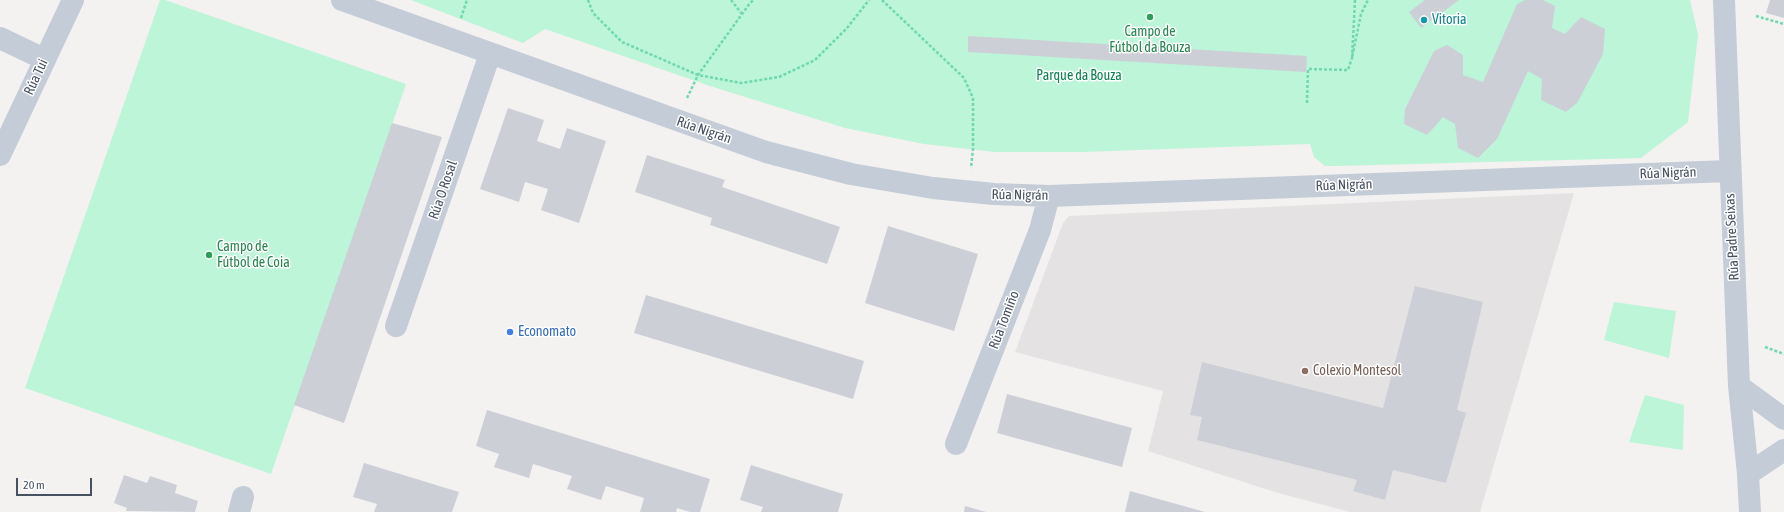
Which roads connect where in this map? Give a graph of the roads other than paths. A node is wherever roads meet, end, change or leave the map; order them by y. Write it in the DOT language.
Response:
graph roads {
  1 [pos="73,0"];
  2 [pos="342,0"];
  3 [pos="1724,0"];
  4 [pos="0,38"];
  5 [pos="490,54"];
  6 [pos="44,59"];
  7 [pos="0,155"];
  8 [pos="1729,171"];
  9 [pos="1049,196"];
  10 [pos="396,326"];
  11 [pos="1739,386"];
  12 [pos="1784,418"];
  13 [pos="956,444"];
  14 [pos="1784,450"];
  15 [pos="1748,474"];
  16 [pos="1750,512"];
  1 -- 6 [label="street, Rúa Tui"];
  2 -- 5 [label="street, Rúa Nigrán"];
  3 -- 8 [label="street, Rúa Padre Seixas"];
  4 -- 6 [label="street"];
  5 -- 9 [label="street, Rúa Nigrán"];
  5 -- 10 [label="street, Rúa O Rosal"];
  6 -- 7 [label="street, Rúa Tui"];
  8 -- 9 [label="street, Rúa Nigrán"];
  8 -- 11 [label="street, Rúa Padre Seixas"];
  9 -- 13 [label="street, Rúa Tomiño"];
  11 -- 12 [label="street"];
  11 -- 15 [label="street, Rúa Padre Seixas"];
  14 -- 15 [label="street"];
  15 -- 16 [label="street, Rúa Padre Seixas"];
}
